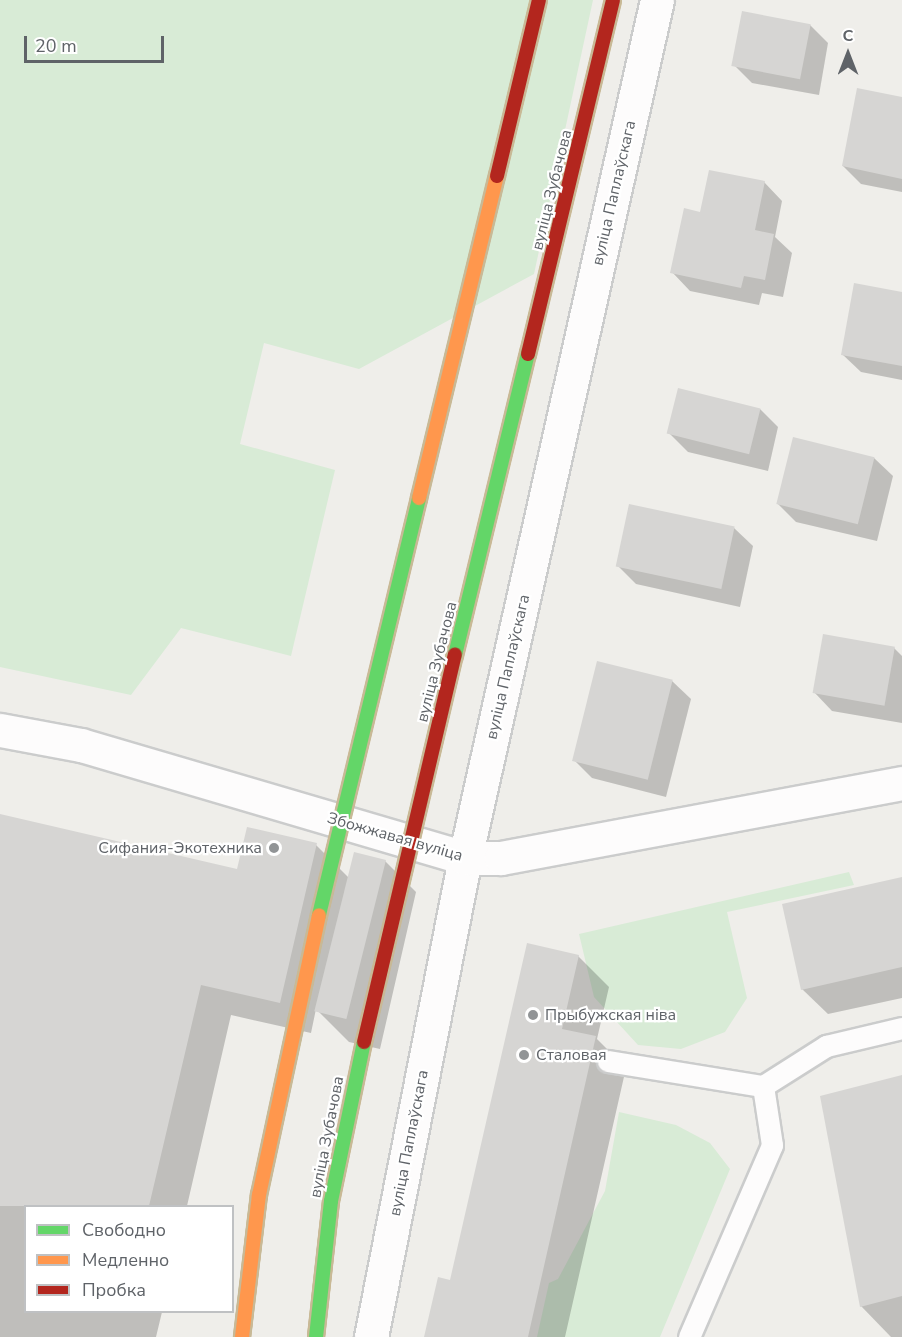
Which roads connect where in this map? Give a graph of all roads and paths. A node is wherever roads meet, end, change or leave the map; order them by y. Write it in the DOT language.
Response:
graph roads {
  1 [pos="539,0"];
  2 [pos="613,0"];
  3 [pos="657,0"];
  4 [pos="0,730"];
  5 [pos="902,783"];
  6 [pos="465,858"];
  7 [pos="902,1028"];
  8 [pos="608,1061"];
  9 [pos="763,1086"];
  10 [pos="242,1337"];
  11 [pos="315,1337"];
  12 [pos="371,1337"];
  13 [pos="689,1337"];
  1 -- 10 [label="highway, bridge"];
  2 -- 11 [label="highway, вуліца Зубачова, bridge"];
  3 -- 6 [label="street, вуліца Паплаўскага"];
  4 -- 6 [label="street, Збожжавая вуліца"];
  5 -- 6 [label="street, Збожжавая вуліца"];
  6 -- 12 [label="street, вуліца Паплаўскага"];
  7 -- 9 [label="lane"];
  8 -- 9 [label="lane"];
  9 -- 13 [label="lane"];
}
